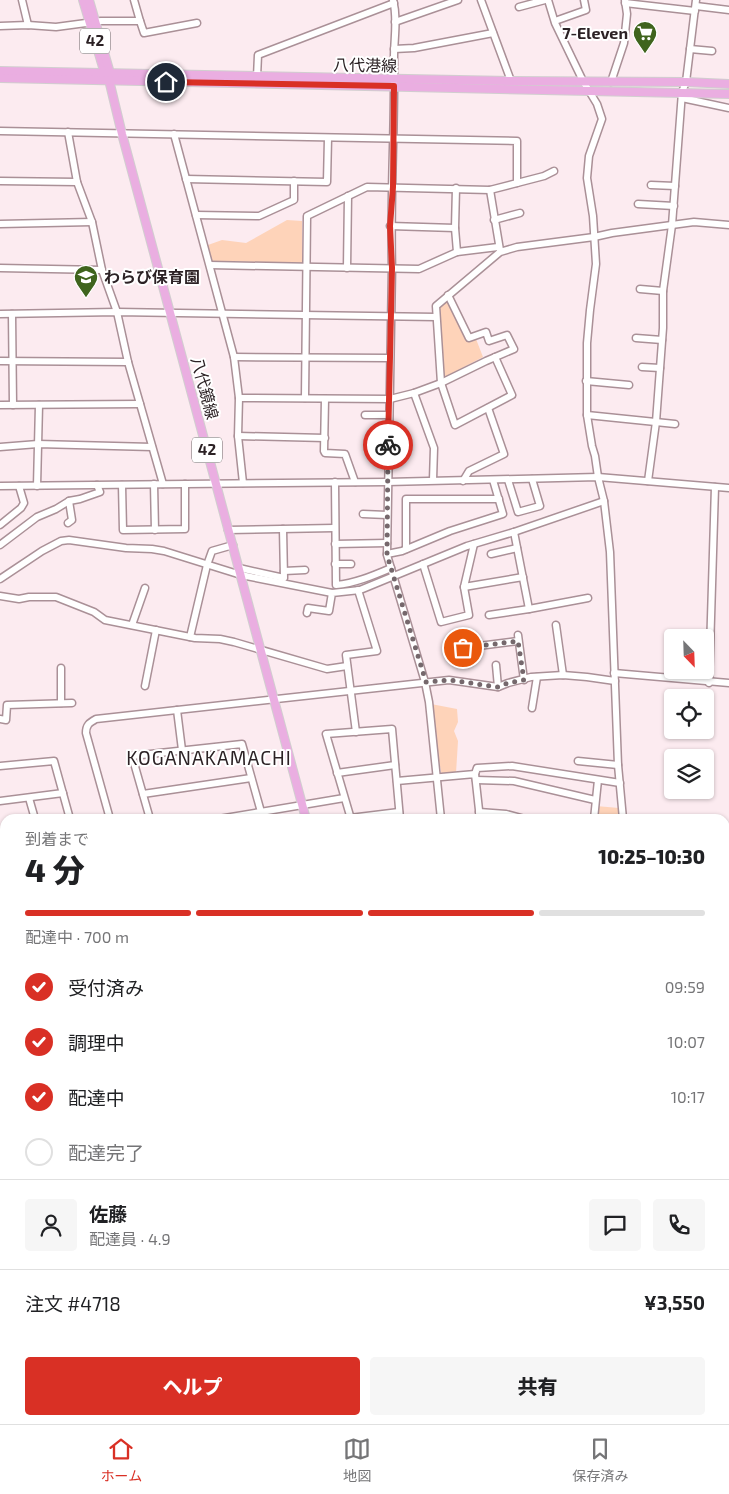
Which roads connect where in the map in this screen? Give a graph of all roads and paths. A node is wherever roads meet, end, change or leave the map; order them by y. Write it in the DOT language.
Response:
graph roads {
  1 [pos="22,0"];
  2 [pos="83,0"];
  3 [pos="89,0"];
  4 [pos="134,0"];
  5 [pos="458,0"];
  6 [pos="481,0"];
  7 [pos="547,0"];
  8 [pos="584,0"];
  9 [pos="393,1"];
  10 [pos="625,2"];
  11 [pos="696,6"];
  12 [pos="519,7"];
  13 [pos="729,10"];
  14 [pos="140,20"];
  15 [pos="555,21"];
  16 [pos="92,22"];
  17 [pos="395,22"];
  18 [pos="196,23"];
  19 [pos="28,25"];
  20 [pos="0,26"];
  21 [pos="493,33"];
  22 [pos="394,49"];
  23 [pos="690,49"];
  24 [pos="712,51"];
  25 [pos="0,71"];
  26 [pos="108,75"];
  27 [pos="257,77"];
  28 [pos="0,78"];
  29 [pos="511,81"];
  30 [pos="582,81"];
  31 [pos="394,82"];
  32 [pos="611,82"];
  33 [pos="686,82"];
  34 [pos="729,84"];
  35 [pos="589,91"];
  36 [pos="729,94"];
  37 [pos="682,95"];
  38 [pos="729,108"];
  39 [pos="0,131"];
  40 [pos="68,132"];
  41 [pos="122,134"];
  42 [pos="174,134"];
  43 [pos="328,138"];
  44 [pos="393,138"];
  45 [pos="554,171"];
  46 [pos="186,179"];
  47 [pos="0,181"];
  48 [pos="294,181"];
  49 [pos="77,182"];
  50 [pos="517,183"];
  51 [pos="651,185"];
  52 [pos="675,186"];
  53 [pos="393,187"];
  54 [pos="456,188"];
  55 [pos="490,190"];
  56 [pos="348,196"];
  57 [pos="638,204"];
  58 [pos="674,206"];
  59 [pos="520,213"];
  60 [pos="196,215"];
  61 [pos="494,220"];
  62 [pos="92,222"];
  63 [pos="0,224"];
  64 [pos="729,225"];
  65 [pos="390,226"];
  66 [pos="672,226"];
  67 [pos="455,228"];
  68 [pos="594,237"];
  69 [pos="499,249"];
  70 [pos="457,252"];
  71 [pos="210,265"];
  72 [pos="307,267"];
  73 [pos="0,268"];
  74 [pos="348,268"];
  75 [pos="392,268"];
  76 [pos="102,270"];
  77 [pos="640,289"];
  78 [pos="663,291"];
  79 [pos="448,295"];
  80 [pos="118,312"];
  81 [pos="171,313"];
  82 [pos="222,313"];
  83 [pos="0,314"];
  84 [pos="12,314"];
  85 [pos="306,315"];
  86 [pos="390,317"];
  87 [pos="436,317"];
  88 [pos="636,338"];
  89 [pos="662,340"];
  90 [pos="234,357"];
  91 [pos="494,357"];
  92 [pos="305,358"];
  93 [pos="390,358"];
  94 [pos="0,361"];
  95 [pos="12,362"];
  96 [pos="128,362"];
  97 [pos="642,367"];
  98 [pos="660,368"];
  99 [pos="586,381"];
  100 [pos="441,383"];
  101 [pos="629,385"];
  102 [pos="414,393"];
  103 [pos="239,398"];
  104 [pos="305,398"];
  105 [pos="326,398"];
  106 [pos="390,399"];
  107 [pos="140,404"];
  108 [pos="0,405"];
  109 [pos="13,405"];
  110 [pos="39,405"];
  111 [pos="488,408"];
  112 [pos="365,415"];
  113 [pos="389,415"];
  114 [pos="587,415"];
  115 [pos="656,422"];
  116 [pos="675,424"];
  117 [pos="238,436"];
  118 [pos="325,438"];
  119 [pos="38,444"];
  120 [pos="152,446"];
  121 [pos="0,447"];
  122 [pos="598,477"];
  123 [pos="532,479"];
  124 [pos="433,480"];
  125 [pos="493,480"];
  126 [pos="508,480"];
  127 [pos="462,481"];
  128 [pos="648,481"];
  129 [pos="335,482"];
  130 [pos="355,482"];
  131 [pos="387,482"];
  132 [pos="243,483"];
  133 [pos="154,484"];
  134 [pos="163,484"];
  135 [pos="185,484"];
  136 [pos="215,484"];
  137 [pos="96,485"];
  138 [pos="122,485"];
  139 [pos="0,486"];
  140 [pos="20,486"];
  141 [pos="37,486"];
  142 [pos="715,487"];
  143 [pos="729,488"];
  144 [pos="498,499"];
  145 [pos="69,501"];
  146 [pos="604,501"];
  147 [pos="363,514"];
  148 [pos="387,514"];
  149 [pos="72,521"];
  150 [pos="0,525"];
  151 [pos="334,528"];
  152 [pos="283,529"];
  153 [pos="155,530"];
  154 [pos="228,530"];
  155 [pos="514,532"];
  156 [pos="387,543"];
  157 [pos="335,544"];
  158 [pos="474,544"];
  159 [pos="0,545"];
  160 [pos="232,545"];
  161 [pos="517,548"];
  162 [pos="406,549"];
  163 [pos="387,554"];
  164 [pos="491,554"];
  165 [pos="335,564"];
  166 [pos="351,564"];
  167 [pos="424,564"];
  168 [pos="207,565"];
  169 [pos="391,568"];
  170 [pos="305,570"];
  171 [pos="240,571"];
  172 [pos="284,571"];
  173 [pos="394,576"];
  174 [pos="523,577"];
  175 [pos="0,579"];
  176 [pos="464,587"];
  177 [pos="144,588"];
  178 [pos="358,590"];
  179 [pos="332,593"];
  180 [pos="0,596"];
  181 [pos="588,598"];
  182 [pos="529,609"];
  183 [pos="307,612"];
  184 [pos="489,615"];
  185 [pos="556,625"];
  186 [pos="132,626"];
  187 [pos="156,630"];
  188 [pos="190,637"];
  189 [pos="463,648"];
  190 [pos="261,650"];
  191 [pos="496,665"];
  192 [pos="347,666"];
  193 [pos="61,668"];
  194 [pos="614,673"];
  195 [pos="563,675"];
  196 [pos="537,677"];
  197 [pos="524,680"];
  198 [pos="615,681"];
  199 [pos="426,682"];
  200 [pos="709,683"];
  201 [pos="729,684"];
  202 [pos="145,686"];
  203 [pos="498,687"];
  204 [pos="350,692"];
  205 [pos="274,700"];
  206 [pos="61,703"];
  207 [pos="72,703"];
  208 [pos="532,708"];
  209 [pos="178,710"];
  210 [pos="0,719"];
  211 [pos="356,732"];
  212 [pos="182,750"];
  213 [pos="578,760"];
  214 [pos="395,765"];
  215 [pos="618,765"];
  216 [pos="0,766"];
  217 [pos="337,773"];
  218 [pos="475,777"];
  219 [pos="251,778"];
  220 [pos="437,778"];
  221 [pos="598,780"];
  222 [pos="396,782"];
  223 [pos="620,782"];
  224 [pos="63,794"];
  225 [pos="143,794"];
  226 [pos="29,798"];
  227 [pos="344,798"];
  228 [pos="595,800"];
  229 [pos="0,801"];
  230 [pos="302,804"];
  231 [pos="261,811"];
  232 [pos="34,814"];
  233 [pos="69,814"];
  234 [pos="109,814"];
  235 [pos="149,814"];
  236 [pos="245,814"];
  237 [pos="262,814"];
  238 [pos="305,814"];
  239 [pos="349,814"];
  240 [pos="400,814"];
  241 [pos="441,814"];
  242 [pos="480,814"];
  243 [pos="594,814"];
  244 [pos="623,814"];
  1 -- 19 [label="street"];
  2 -- 16 [label="main road, 八代鏡線 / 42"];
  3 -- 16 [label="main road, 八代鏡線 / 42"];
  4 -- 14 [label="street"];
  5 -- 17 [label="street"];
  6 -- 21 [label="street"];
  7 -- 12 [label="street"];
  7 -- 15 [label="street"];
  8 -- 15 [label="street"];
  9 -- 17 [label="street"];
  9 -- 27 [label="street"];
  10 -- 11 [label="street"];
  10 -- 32 [label="street"];
  11 -- 13 [label="street"];
  11 -- 23 [label="street"];
  14 -- 16 [label="street"];
  14 -- 18 [label="street"];
  15 -- 30 [label="street"];
  16 -- 19 [label="street"];
  16 -- 26 [label="main road, 八代鏡線 / 42"];
  17 -- 22 [label="street"];
  19 -- 20 [label="street"];
  21 -- 22 [label="street"];
  21 -- 29 [label="street"];
  22 -- 31 [label="street"];
  23 -- 24 [label="street"];
  23 -- 33 [label="street"];
  25 -- 26 [label="main road, 八代港線"];
  26 -- 27 [label="main road, 八代港線"];
  26 -- 28 [label="main road, 八代港線"];
  26 -- 31 [label="main road, 八代港線"];
  26 -- 41 [label="main road, 八代鏡線 / 42"];
  27 -- 31 [label="main road, 八代港線"];
  29 -- 30 [label="main road, 八代港線"];
  29 -- 31 [label="main road, 八代港線"];
  30 -- 32 [label="main road, 八代港線"];
  30 -- 35 [label="street"];
  31 -- 35 [label="main road, 八代港線"];
  31 -- 44 [label="street"];
  32 -- 33 [label="main road, 八代港線"];
  33 -- 34 [label="main road, 八代港線"];
  33 -- 37 [label="street"];
  35 -- 37 [label="main road, 八代港線"];
  35 -- 68 [label="street"];
  36 -- 37 [label="main road, 八代港線"];
  37 -- 38 [label="street"];
  37 -- 52 [label="street"];
  39 -- 40 [label="street"];
  40 -- 41 [label="street"];
  40 -- 49 [label="street"];
  41 -- 42 [label="street"];
  41 -- 81 [label="main road, 八代鏡線 / 42"];
  42 -- 43 [label="street"];
  42 -- 46 [label="street"];
  43 -- 44 [label="street"];
  43 -- 48 [label="street"];
  44 -- 50 [label="street"];
  44 -- 53 [label="street"];
  45 -- 50 [label="street"];
  46 -- 48 [label="street"];
  46 -- 60 [label="street"];
  47 -- 49 [label="street"];
  48 -- 60 [label="street"];
  49 -- 62 [label="street"];
  50 -- 55 [label="street"];
  51 -- 52 [label="street"];
  52 -- 58 [label="street"];
  53 -- 54 [label="street"];
  53 -- 56 [label="street"];
  53 -- 65 [label="street"];
  54 -- 55 [label="street"];
  54 -- 67 [label="street"];
  55 -- 61 [label="street"];
  56 -- 72 [label="street"];
  56 -- 74 [label="street"];
  57 -- 58 [label="street"];
  58 -- 66 [label="street"];
  59 -- 61 [label="street"];
  60 -- 71 [label="street"];
  61 -- 69 [label="street"];
  62 -- 63 [label="street"];
  62 -- 76 [label="street"];
  64 -- 66 [label="street"];
  65 -- 67 [label="street"];
  65 -- 75 [label="street"];
  66 -- 68 [label="street"];
  66 -- 78 [label="street"];
  67 -- 70 [label="street"];
  68 -- 69 [label="street"];
  68 -- 99 [label="street"];
  69 -- 70 [label="street"];
  69 -- 79 [label="street"];
  70 -- 75 [label="street"];
  71 -- 72 [label="street"];
  71 -- 82 [label="street"];
  72 -- 74 [label="street"];
  72 -- 85 [label="street"];
  73 -- 76 [label="street"];
  74 -- 75 [label="street"];
  75 -- 86 [label="street"];
  76 -- 80 [label="street"];
  77 -- 78 [label="street"];
  78 -- 89 [label="street"];
  79 -- 87 [label="street"];
  79 -- 91 [label="street"];
  80 -- 81 [label="street"];
  80 -- 84 [label="street"];
  80 -- 96 [label="street"];
  81 -- 82 [label="street"];
  81 -- 136 [label="main road, 八代鏡線 / 42"];
  82 -- 85 [label="street"];
  82 -- 90 [label="street"];
  83 -- 84 [label="street"];
  84 -- 95 [label="street"];
  85 -- 86 [label="street"];
  85 -- 92 [label="street"];
  86 -- 87 [label="street"];
  86 -- 93 [label="street"];
  87 -- 100 [label="street"];
  88 -- 89 [label="street"];
  89 -- 98 [label="street"];
  90 -- 92 [label="street"];
  90 -- 103 [label="street"];
  91 -- 100 [label="street"];
  91 -- 111 [label="street"];
  92 -- 93 [label="street"];
  92 -- 104 [label="street"];
  93 -- 106 [label="street"];
  94 -- 95 [label="street"];
  95 -- 96 [label="street"];
  95 -- 109 [label="street"];
  96 -- 107 [label="street"];
  97 -- 98 [label="street"];
  98 -- 115 [label="street"];
  99 -- 101 [label="street"];
  99 -- 114 [label="street"];
  100 -- 102 [label="street"];
  100 -- 111 [label="street"];
  102 -- 106 [label="street"];
  102 -- 124 [label="street"];
  103 -- 104 [label="street"];
  103 -- 117 [label="street"];
  104 -- 105 [label="street"];
  105 -- 106 [label="street"];
  105 -- 118 [label="street"];
  106 -- 113 [label="street"];
  107 -- 110 [label="street"];
  107 -- 120 [label="street"];
  108 -- 109 [label="street"];
  109 -- 110 [label="street"];
  110 -- 119 [label="street"];
  111 -- 127 [label="street"];
  112 -- 113 [label="street"];
  113 -- 131 [label="street"];
  114 -- 115 [label="street"];
  114 -- 122 [label="street"];
  115 -- 116 [label="street"];
  115 -- 128 [label="street"];
  117 -- 118 [label="street"];
  117 -- 132 [label="street"];
  118 -- 130 [label="street"];
  119 -- 120 [label="street"];
  119 -- 121 [label="street"];
  119 -- 141 [label="street"];
  120 -- 134 [label="street"];
  122 -- 123 [label="street"];
  122 -- 128 [label="street"];
  122 -- 146 [label="street"];
  123 -- 126 [label="street"];
  123 -- 126 [label="street"];
  124 -- 127 [label="street"];
  124 -- 131 [label="street"];
  125 -- 126 [label="street"];
  125 -- 127 [label="street"];
  125 -- 144 [label="street"];
  128 -- 142 [label="street"];
  129 -- 130 [label="street"];
  129 -- 132 [label="street"];
  129 -- 151 [label="street"];
  130 -- 131 [label="street"];
  131 -- 148 [label="street"];
  132 -- 136 [label="street"];
  133 -- 134 [label="street"];
  133 -- 138 [label="street"];
  133 -- 153 [label="street"];
  134 -- 135 [label="street"];
  135 -- 136 [label="street"];
  135 -- 153 [label="street"];
  136 -- 154 [label="main road, 八代鏡線 / 42"];
  137 -- 138 [label="street"];
  137 -- 141 [label="street"];
  137 -- 145 [label="street"];
  138 -- 153 [label="street"];
  139 -- 140 [label="street"];
  140 -- 141 [label="street"];
  140 -- 150 [label="street"];
  142 -- 143 [label="street"];
  142 -- 200 [label="street"];
  144 -- 162 [label="street"];
  144 -- 162 [label="street"];
  145 -- 149 [label="street"];
  145 -- 159 [label="street"];
  146 -- 155 [label="street"];
  146 -- 194 [label="street"];
  147 -- 148 [label="street"];
  148 -- 156 [label="street"];
  151 -- 152 [label="street"];
  151 -- 157 [label="street"];
  152 -- 154 [label="street"];
  152 -- 172 [label="street"];
  154 -- 160 [label="main road, 八代鏡線 / 42"];
  155 -- 158 [label="street"];
  155 -- 161 [label="street"];
  156 -- 157 [label="street"];
  156 -- 163 [label="street"];
  157 -- 165 [label="street"];
  158 -- 167 [label="street"];
  158 -- 176 [label="street"];
  160 -- 168 [label="street"];
  160 -- 171 [label="main road, 八代鏡線 / 42"];
  161 -- 164 [label="street"];
  161 -- 174 [label="street"];
  162 -- 163 [label="street"];
  163 -- 169 [label="street"];
  165 -- 166 [label="street"];
  165 -- 169 [label="street"];
  167 -- 173 [label="street"];
  167 -- 176 [label="street"];
  168 -- 171 [label="street"];
  168 -- 175 [label="street"];
  168 -- 188 [label="street"];
  169 -- 173 [label="street"];
  170 -- 172 [label="street"];
  171 -- 172 [label="street"];
  171 -- 179 [label="street"];
  171 -- 190 [label="main road, 八代鏡線 / 42"];
  173 -- 178 [label="street"];
  173 -- 199 [label="street"];
  174 -- 176 [label="street"];
  174 -- 182 [label="street"];
  177 -- 186 [label="street"];
  178 -- 179 [label="street"];
  178 -- 192 [label="street"];
  179 -- 183 [label="street"];
  180 -- 186 [label="street"];
  181 -- 182 [label="street"];
  182 -- 184 [label="street"];
  185 -- 195 [label="street"];
  186 -- 187 [label="street"];
  187 -- 188 [label="street"];
  187 -- 202 [label="street"];
  188 -- 190 [label="street"];
  189 -- 197 [label="street"];
  190 -- 192 [label="street"];
  190 -- 205 [label="main road, 八代鏡線 / 42"];
  191 -- 203 [label="street"];
  192 -- 204 [label="street"];
  193 -- 206 [label="street"];
  194 -- 198 [label="street"];
  194 -- 200 [label="street"];
  195 -- 196 [label="street"];
  195 -- 198 [label="street"];
  196 -- 197 [label="street"];
  196 -- 208 [label="street"];
  197 -- 203 [label="street"];
  198 -- 215 [label="street"];
  199 -- 203 [label="street"];
  199 -- 204 [label="street"];
  199 -- 220 [label="street"];
  200 -- 201 [label="street"];
  204 -- 205 [label="street"];
  204 -- 211 [label="street"];
  205 -- 209 [label="street"];
  205 -- 230 [label="main road, 八代鏡線 / 42"];
  206 -- 207 [label="street"];
  206 -- 210 [label="street"];
  209 -- 212 [label="street"];
  209 -- 234 [label="street"];
  211 -- 214 [label="street"];
  211 -- 217 [label="street"];
  212 -- 219 [label="street"];
  212 -- 225 [label="street"];
  213 -- 215 [label="street"];
  214 -- 217 [label="street"];
  214 -- 222 [label="street"];
  215 -- 223 [label="street"];
  216 -- 224 [label="street"];
  217 -- 227 [label="street"];
  218 -- 220 [label="street"];
  218 -- 221 [label="street"];
  218 -- 228 [label="street"];
  218 -- 242 [label="street"];
  219 -- 225 [label="street"];
  219 -- 231 [label="street"];
  220 -- 222 [label="street"];
  220 -- 241 [label="street"];
  221 -- 223 [label="street"];
  221 -- 228 [label="street"];
  222 -- 240 [label="street"];
  223 -- 244 [label="street"];
  224 -- 226 [label="street"];
  224 -- 233 [label="street"];
  225 -- 235 [label="street"];
  226 -- 229 [label="street"];
  226 -- 232 [label="street"];
  227 -- 230 [label="street"];
  227 -- 239 [label="street"];
  228 -- 243 [label="street"];
  230 -- 231 [label="street"];
  230 -- 238 [label="main road, 八代鏡線 / 42"];
  231 -- 236 [label="street"];
  231 -- 237 [label="street"];
}
